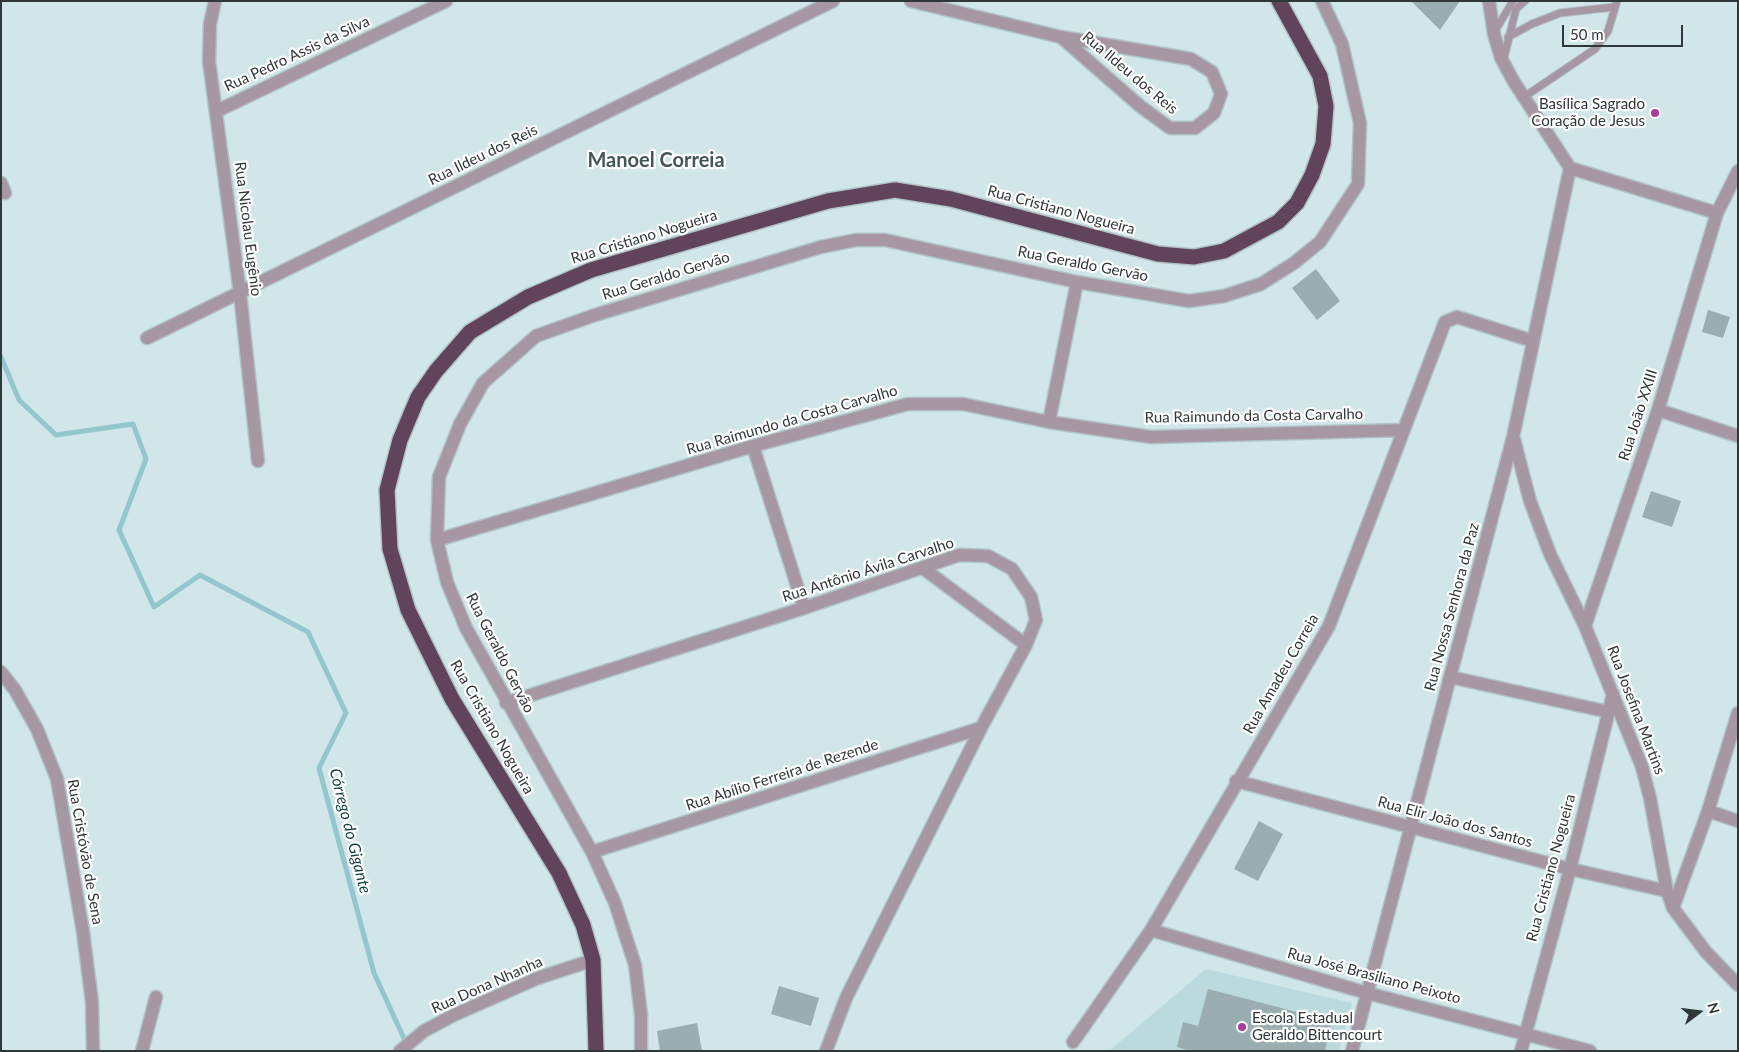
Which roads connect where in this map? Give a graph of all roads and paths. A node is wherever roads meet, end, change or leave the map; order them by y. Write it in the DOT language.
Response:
graph roads {
  1 [pos="215,1"];
  2 [pos="446,1"];
  3 [pos="833,1"];
  4 [pos="910,1"];
  5 [pos="1278,1"];
  6 [pos="1322,1"];
  7 [pos="1489,1"];
  8 [pos="1513,1"];
  9 [pos="1525,1"];
  10 [pos="1615,4"];
  11 [pos="1494,34"];
  12 [pos="1061,37"];
  13 [pos="1508,37"];
  14 [pos="1503,61"];
  15 [pos="1524,97"];
  16 [pos="217,111"];
  17 [pos="1570,168"];
  18 [pos="1738,171"];
  19 [pos="1717,213"];
  20 [pos="1077,282"];
  21 [pos="240,293"];
  22 [pos="147,338"];
  23 [pos="1533,341"];
  24 [pos="1658,410"];
  25 [pos="1049,422"];
  26 [pos="1403,430"];
  27 [pos="1513,436"];
  28 [pos="1738,436"];
  29 [pos="753,446"];
  30 [pos="258,461"];
  31 [pos="437,540"];
  32 [pos="924,568"];
  33 [pos="804,608"];
  34 [pos="1585,626"];
  35 [pos="1026,645"];
  36 [pos="1,672"];
  37 [pos="1450,677"];
  38 [pos="1613,694"];
  39 [pos="506,703"];
  40 [pos="1609,712"];
  41 [pos="1738,713"];
  42 [pos="982,728"];
  43 [pos="1236,781"];
  44 [pos="1708,811"];
  45 [pos="1738,821"];
  46 [pos="1412,828"];
  47 [pos="592,852"];
  48 [pos="1570,869"];
  49 [pos="1667,891"];
  50 [pos="1673,908"];
  51 [pos="1151,930"];
  52 [pos="593,960"];
  53 [pos="1738,985"];
  54 [pos="1367,992"];
  55 [pos="156,997"];
  56 [pos="1524,1034"];
  57 [pos="1073,1042"];
  58 [pos="93,1051"];
  59 [pos="142,1051"];
  60 [pos="400,1051"];
  61 [pos="596,1051"];
  62 [pos="641,1051"];
  63 [pos="826,1051"];
  64 [pos="1352,1051"];
  65 [pos="1520,1051"];
  66 [pos="1590,1051"];
  1 -- 16 [label="street, Rua Nicolau Eugênio"];
  2 -- 16 [label="street, Rua Pedro Assis da Silva"];
  3 -- 21 [label="street, Rua Ildeu dos Reis"];
  4 -- 12 [label="street, Rua Ildeu dos Reis"];
  5 -- 52 [label="highway, Rua Cristiano Nogueira"];
  6 -- 20 [label="street, Rua Geraldo Gervão"];
  7 -- 11 [label="street"];
  8 -- 11 [label="lane"];
  9 -- 13 [label="lane"];
  10 -- 13 [label="lane"];
  10 -- 15 [label="lane"];
  11 -- 14 [label="street"];
  12 -- 12 [label="street, Rua Ildeu dos Reis"];
  13 -- 14 [label="lane"];
  14 -- 15 [label="street"];
  15 -- 17 [label="street"];
  16 -- 21 [label="street, Rua Nicolau Eugênio"];
  17 -- 19 [label="street"];
  17 -- 23 [label="street, Rua Nossa Senhora da Paz"];
  18 -- 19 [label="street, Rua João XXIII"];
  19 -- 24 [label="street, Rua João XXIII"];
  20 -- 25 [label="street"];
  20 -- 31 [label="street, Rua Geraldo Gervão"];
  21 -- 22 [label="street, Rua Ildeu dos Reis"];
  21 -- 30 [label="street, Rua Nicolau Eugênio"];
  23 -- 26 [label="street, Rua Amadeu Correia"];
  23 -- 27 [label="street, Rua Nossa Senhora da Paz"];
  24 -- 28 [label="street"];
  24 -- 34 [label="street, Rua João XXIII"];
  25 -- 26 [label="street, Rua Raimundo da Costa Carvalho"];
  25 -- 29 [label="street, Rua Raimundo da Costa Carvalho"];
  26 -- 43 [label="street, Rua Amadeu Correia"];
  27 -- 34 [label="street, Rua Josefina Martins"];
  27 -- 37 [label="street, Rua Nossa Senhora da Paz"];
  29 -- 31 [label="street, Rua Raimundo da Costa Carvalho"];
  29 -- 33 [label="street"];
  31 -- 39 [label="street, Rua Geraldo Gervão"];
  32 -- 33 [label="street, Rua Antônio Ávila Carvalho"];
  32 -- 35 [label="street"];
  32 -- 35 [label="street, Rua Antônio Ávila Carvalho"];
  33 -- 39 [label="street, Rua Antônio Ávila Carvalho"];
  34 -- 38 [label="street, Rua Josefina Martins"];
  35 -- 42 [label="street, Rua Antônio Ávila Carvalho"];
  36 -- 58 [label="street, Rua Cristóvão de Sena"];
  37 -- 40 [label="street"];
  37 -- 46 [label="street, Rua Nossa Senhora da Paz"];
  38 -- 40 [label="street, Rua Cristiano Nogueira"];
  38 -- 49 [label="street, Rua Josefina Martins"];
  39 -- 47 [label="street, Rua Geraldo Gervão"];
  40 -- 48 [label="street, Rua Cristiano Nogueira"];
  41 -- 44 [label="street"];
  42 -- 47 [label="street, Rua Abílio Ferreira de Rezende"];
  42 -- 63 [label="street, Rua Antônio Ávila Carvalho"];
  43 -- 46 [label="street, Rua Elir João dos Santos"];
  43 -- 51 [label="street, Rua Amadeu Correia"];
  44 -- 45 [label="street"];
  44 -- 50 [label="street"];
  46 -- 48 [label="street, Rua Elir João dos Santos"];
  46 -- 54 [label="street, Rua Nossa Senhora da Paz"];
  47 -- 62 [label="street, Rua Geraldo Gervão"];
  48 -- 49 [label="street, Rua Elir João dos Santos"];
  48 -- 56 [label="street, Rua Cristiano Nogueira"];
  49 -- 50 [label="street, Rua Josefina Martins"];
  50 -- 53 [label="street, Rua Josefina Martins"];
  51 -- 54 [label="street, Rua José Brasiliano Peixoto"];
  51 -- 57 [label="street, Rua Amadeu Correia"];
  52 -- 60 [label="street, Rua Dona Nhanha"];
  52 -- 61 [label="highway, Rua Cristiano Nogueira"];
  54 -- 56 [label="street, Rua José Brasiliano Peixoto"];
  54 -- 64 [label="street, Rua Nossa Senhora da Paz"];
  55 -- 59 [label="street"];
  56 -- 65 [label="street, Rua Cristiano Nogueira"];
  56 -- 66 [label="street, Rua José Brasiliano Peixoto"];
}
